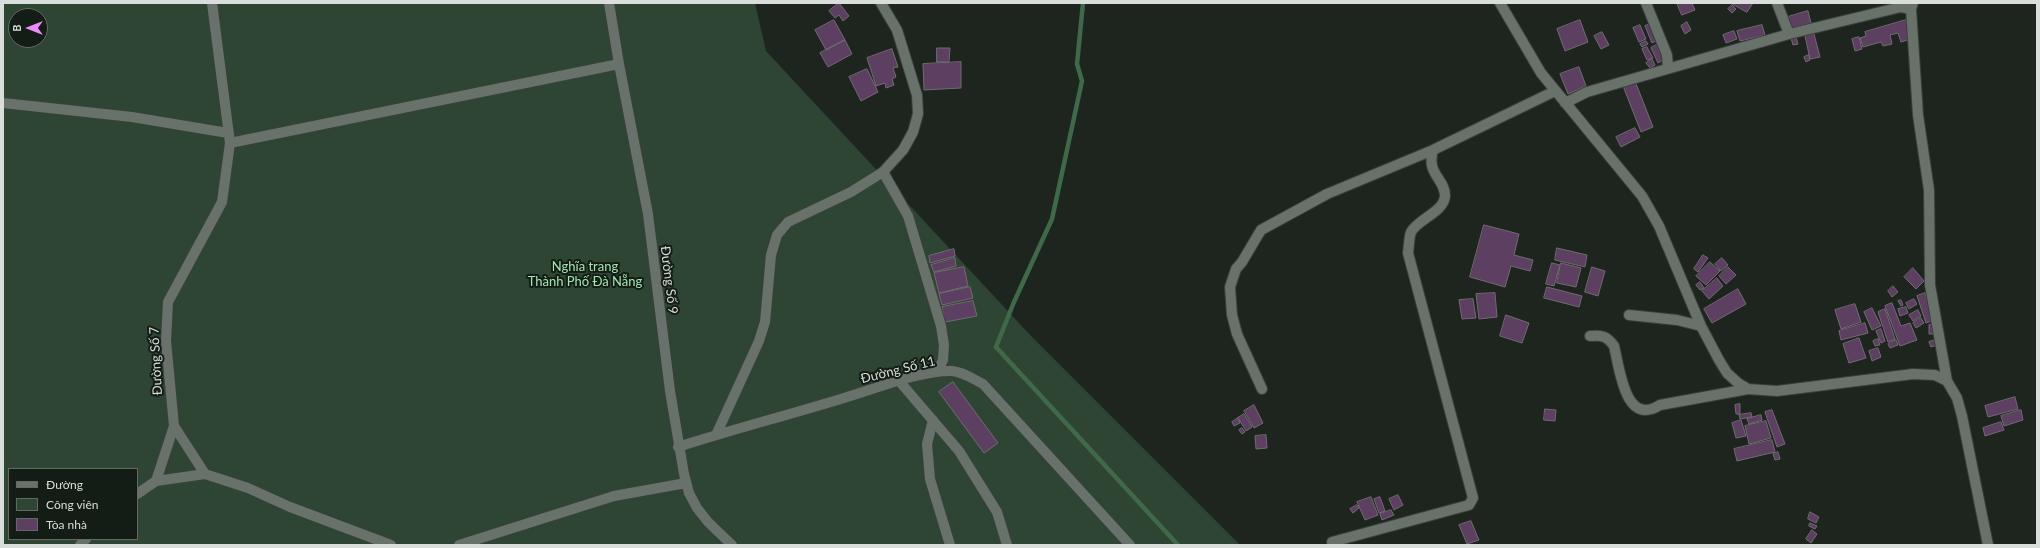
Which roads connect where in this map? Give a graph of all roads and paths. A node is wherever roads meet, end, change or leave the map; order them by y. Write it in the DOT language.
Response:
graph roads {
  1 [pos="212,3"];
  2 [pos="609,3"];
  3 [pos="881,3"];
  4 [pos="1646,3"];
  5 [pos="1777,3"];
  6 [pos="1501,4"];
  7 [pos="1912,6"];
  8 [pos="1789,34"];
  9 [pos="619,64"];
  10 [pos="1668,68"];
  11 [pos="1555,91"];
  12 [pos="1565,102"];
  13 [pos="3,103"];
  14 [pos="229,138"];
  15 [pos="1433,150"];
  16 [pos="883,172"];
  17 [pos="1629,315"];
  18 [pos="1701,326"];
  19 [pos="1590,336"];
  20 [pos="937,372"];
  21 [pos="1948,381"];
  22 [pos="900,382"];
  23 [pos="1262,389"];
  24 [pos="1748,389"];
  25 [pos="933,420"];
  26 [pos="174,426"];
  27 [pos="716,435"];
  28 [pos="678,447"];
  29 [pos="205,474"];
  30 [pos="156,481"];
  31 [pos="686,483"];
  32 [pos="138,493"];
  33 [pos="1001,526"];
  34 [pos="1332,542"];
  35 [pos="391,545"];
  36 [pos="459,545"];
  37 [pos="732,545"];
  38 [pos="950,545"];
  39 [pos="1000,545"];
  40 [pos="1008,545"];
  41 [pos="1130,545"];
  42 [pos="1988,545"];
  1 -- 14 [label="street, Đường Số 7"];
  2 -- 9 [label="street, Đường Số 9"];
  3 -- 16 [label="street"];
  4 -- 10 [label="street"];
  5 -- 8 [label="street"];
  6 -- 11 [label="street"];
  7 -- 8 [label="street"];
  7 -- 21 [label="street"];
  8 -- 10 [label="street"];
  9 -- 14 [label="street"];
  9 -- 28 [label="street, Đường Số 9"];
  10 -- 12 [label="street"];
  11 -- 12 [label="street"];
  11 -- 15 [label="street"];
  12 -- 18 [label="street"];
  13 -- 14 [label="street"];
  14 -- 26 [label="street, Đường Số 7"];
  15 -- 23 [label="street"];
  15 -- 34 [label="street"];
  16 -- 20 [label="street"];
  16 -- 27 [label="street"];
  17 -- 18 [label="street"];
  18 -- 24 [label="street"];
  19 -- 24 [label="street"];
  20 -- 22 [label="street, Đường Số 11"];
  20 -- 41 [label="street, Đường Số 11"];
  21 -- 24 [label="street"];
  21 -- 42 [label="street"];
  22 -- 25 [label="street"];
  22 -- 27 [label="street, Đường Số 11"];
  25 -- 33 [label="street"];
  25 -- 38 [label="street"];
  26 -- 29 [label="street"];
  26 -- 30 [label="street, Đường Số 7"];
  27 -- 28 [label="street, Đường Số 11"];
  28 -- 31 [label="street, Đường Số 9"];
  29 -- 30 [label="street"];
  29 -- 35 [label="street"];
  30 -- 32 [label="street"];
  31 -- 36 [label="street"];
  31 -- 37 [label="street, Đường Số 9"];
  33 -- 39 [label="street"];
  33 -- 40 [label="street"];
}
